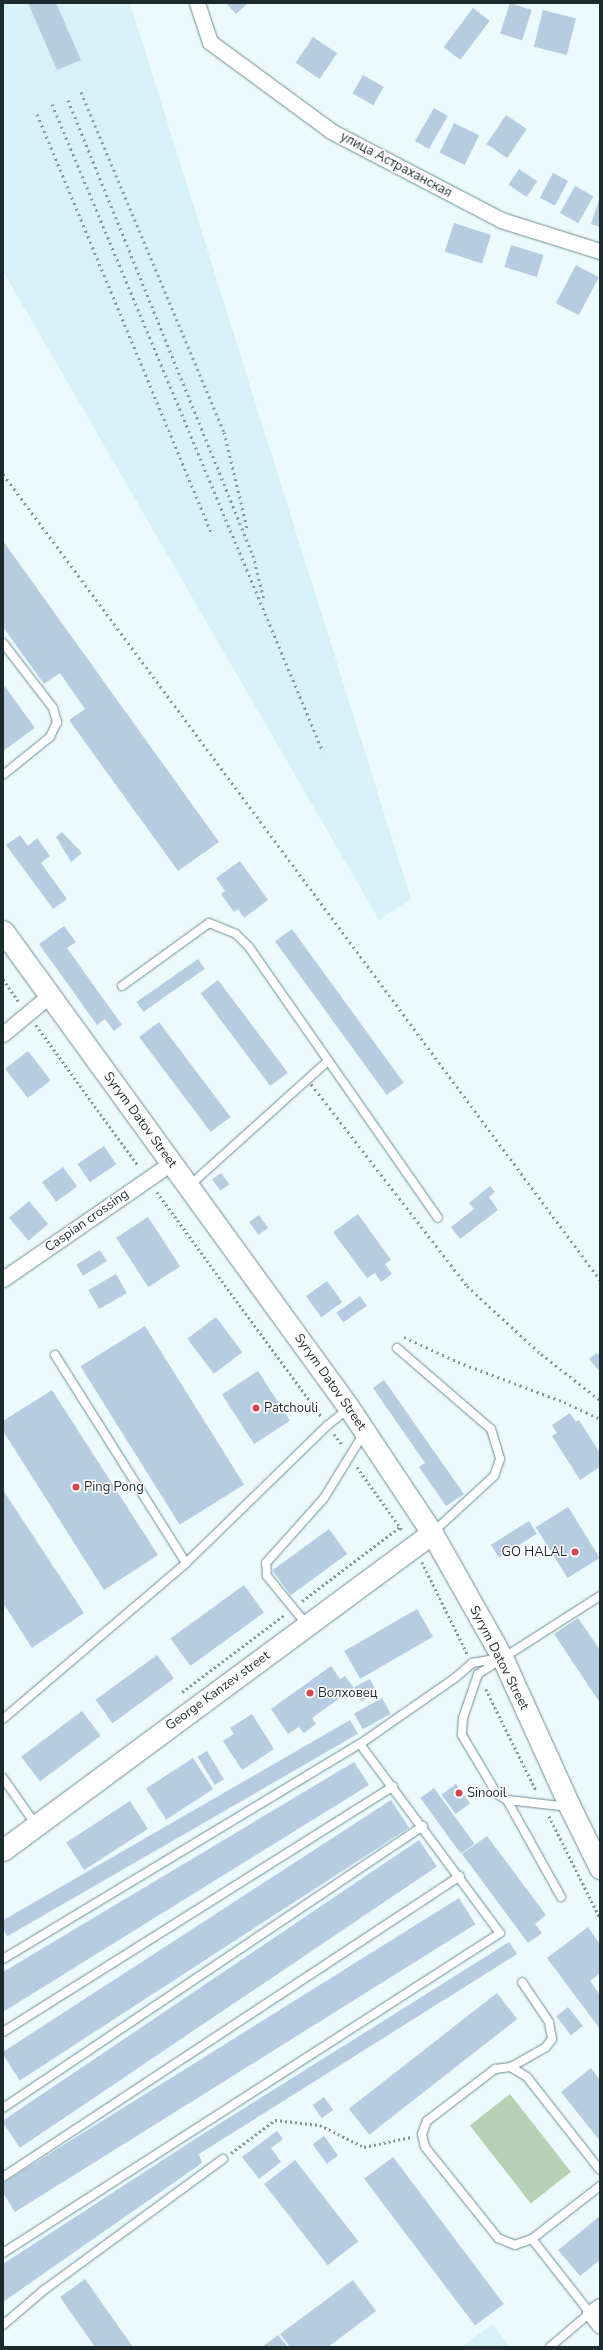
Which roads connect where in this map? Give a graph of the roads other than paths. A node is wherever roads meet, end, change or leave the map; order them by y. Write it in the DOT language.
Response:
graph roads {
  1 [pos="197,3"];
  2 [pos="600,251"];
  3 [pos="3,643"];
  4 [pos="3,775"];
  5 [pos="3,931"];
  6 [pos="122,986"];
  7 [pos="50,995"];
  8 [pos="3,1034"];
  9 [pos="328,1061"];
  10 [pos="171,1163"];
  11 [pos="189,1187"];
  12 [pos="438,1218"];
  13 [pos="3,1279"];
  14 [pos="397,1348"];
  15 [pos="55,1355"];
  16 [pos="349,1408"];
  17 [pos="365,1432"];
  18 [pos="432,1533"];
  19 [pos="186,1563"];
  20 [pos="600,1596"];
  21 [pos="307,1625"];
  22 [pos="502,1657"];
  23 [pos="3,1719"];
  24 [pos="360,1744"];
  25 [pos="3,1778"];
  26 [pos="394,1786"];
  27 [pos="507,1800"];
  28 [pos="570,1807"];
  29 [pos="36,1826"];
  30 [pos="423,1826"];
  31 [pos="3,1850"];
  32 [pos="600,1868"];
  33 [pos="460,1876"];
  34 [pos="561,1897"];
  35 [pos="3,1959"];
  36 [pos="522,1982"];
  37 [pos="3,2032"];
  38 [pos="511,2067"];
  39 [pos="3,2108"];
  40 [pos="223,2159"];
  41 [pos="600,2170"];
  42 [pos="3,2177"];
  43 [pos="600,2186"];
  44 [pos="532,2239"];
  45 [pos="3,2253"];
  46 [pos="595,2309"];
  47 [pos="3,2325"];
  48 [pos="600,2326"];
  49 [pos="550,2347"];
  1 -- 2 [label="street, улица Астраханская"];
  3 -- 4 [label="lane"];
  5 -- 7 [label="main road, Syrym Datov Street"];
  6 -- 9 [label="lane"];
  7 -- 8 [label="street"];
  7 -- 10 [label="main road, Syrym Datov Street"];
  9 -- 11 [label="lane"];
  9 -- 12 [label="lane"];
  10 -- 11 [label="main road, Syrym Datov Street"];
  10 -- 13 [label="street, Caspian crossing"];
  11 -- 16 [label="main road, Syrym Datov Street"];
  14 -- 18 [label="lane"];
  15 -- 19 [label="lane"];
  16 -- 17 [label="main road, Syrym Datov Street"];
  16 -- 19 [label="lane"];
  17 -- 18 [label="main road, Syrym Datov Street"];
  17 -- 21 [label="lane"];
  18 -- 21 [label="main road, George Kanzev street"];
  18 -- 22 [label="main road, Syrym Datov Street"];
  19 -- 23 [label="lane"];
  20 -- 22 [label="lane"];
  21 -- 29 [label="main road, George Kanzev street"];
  22 -- 24 [label="lane"];
  22 -- 27 [label="lane"];
  22 -- 28 [label="main road, Syrym Datov Street"];
  24 -- 26 [label="lane"];
  24 -- 35 [label="lane"];
  25 -- 29 [label="lane"];
  26 -- 30 [label="lane"];
  26 -- 37 [label="lane"];
  27 -- 28 [label="lane"];
  27 -- 34 [label="lane"];
  28 -- 32 [label="main road, Syrym Datov Street"];
  29 -- 31 [label="main road, George Kanzev street"];
  30 -- 33 [label="lane"];
  30 -- 39 [label="lane"];
  33 -- 42 [label="lane"];
  33 -- 45 [label="lane"];
  36 -- 38 [label="lane"];
  38 -- 41 [label="lane"];
  38 -- 44 [label="lane"];
  40 -- 47 [label="lane"];
  43 -- 44 [label="lane"];
  44 -- 46 [label="lane"];
  46 -- 48 [label="street"];
  46 -- 49 [label="lane"];
}
